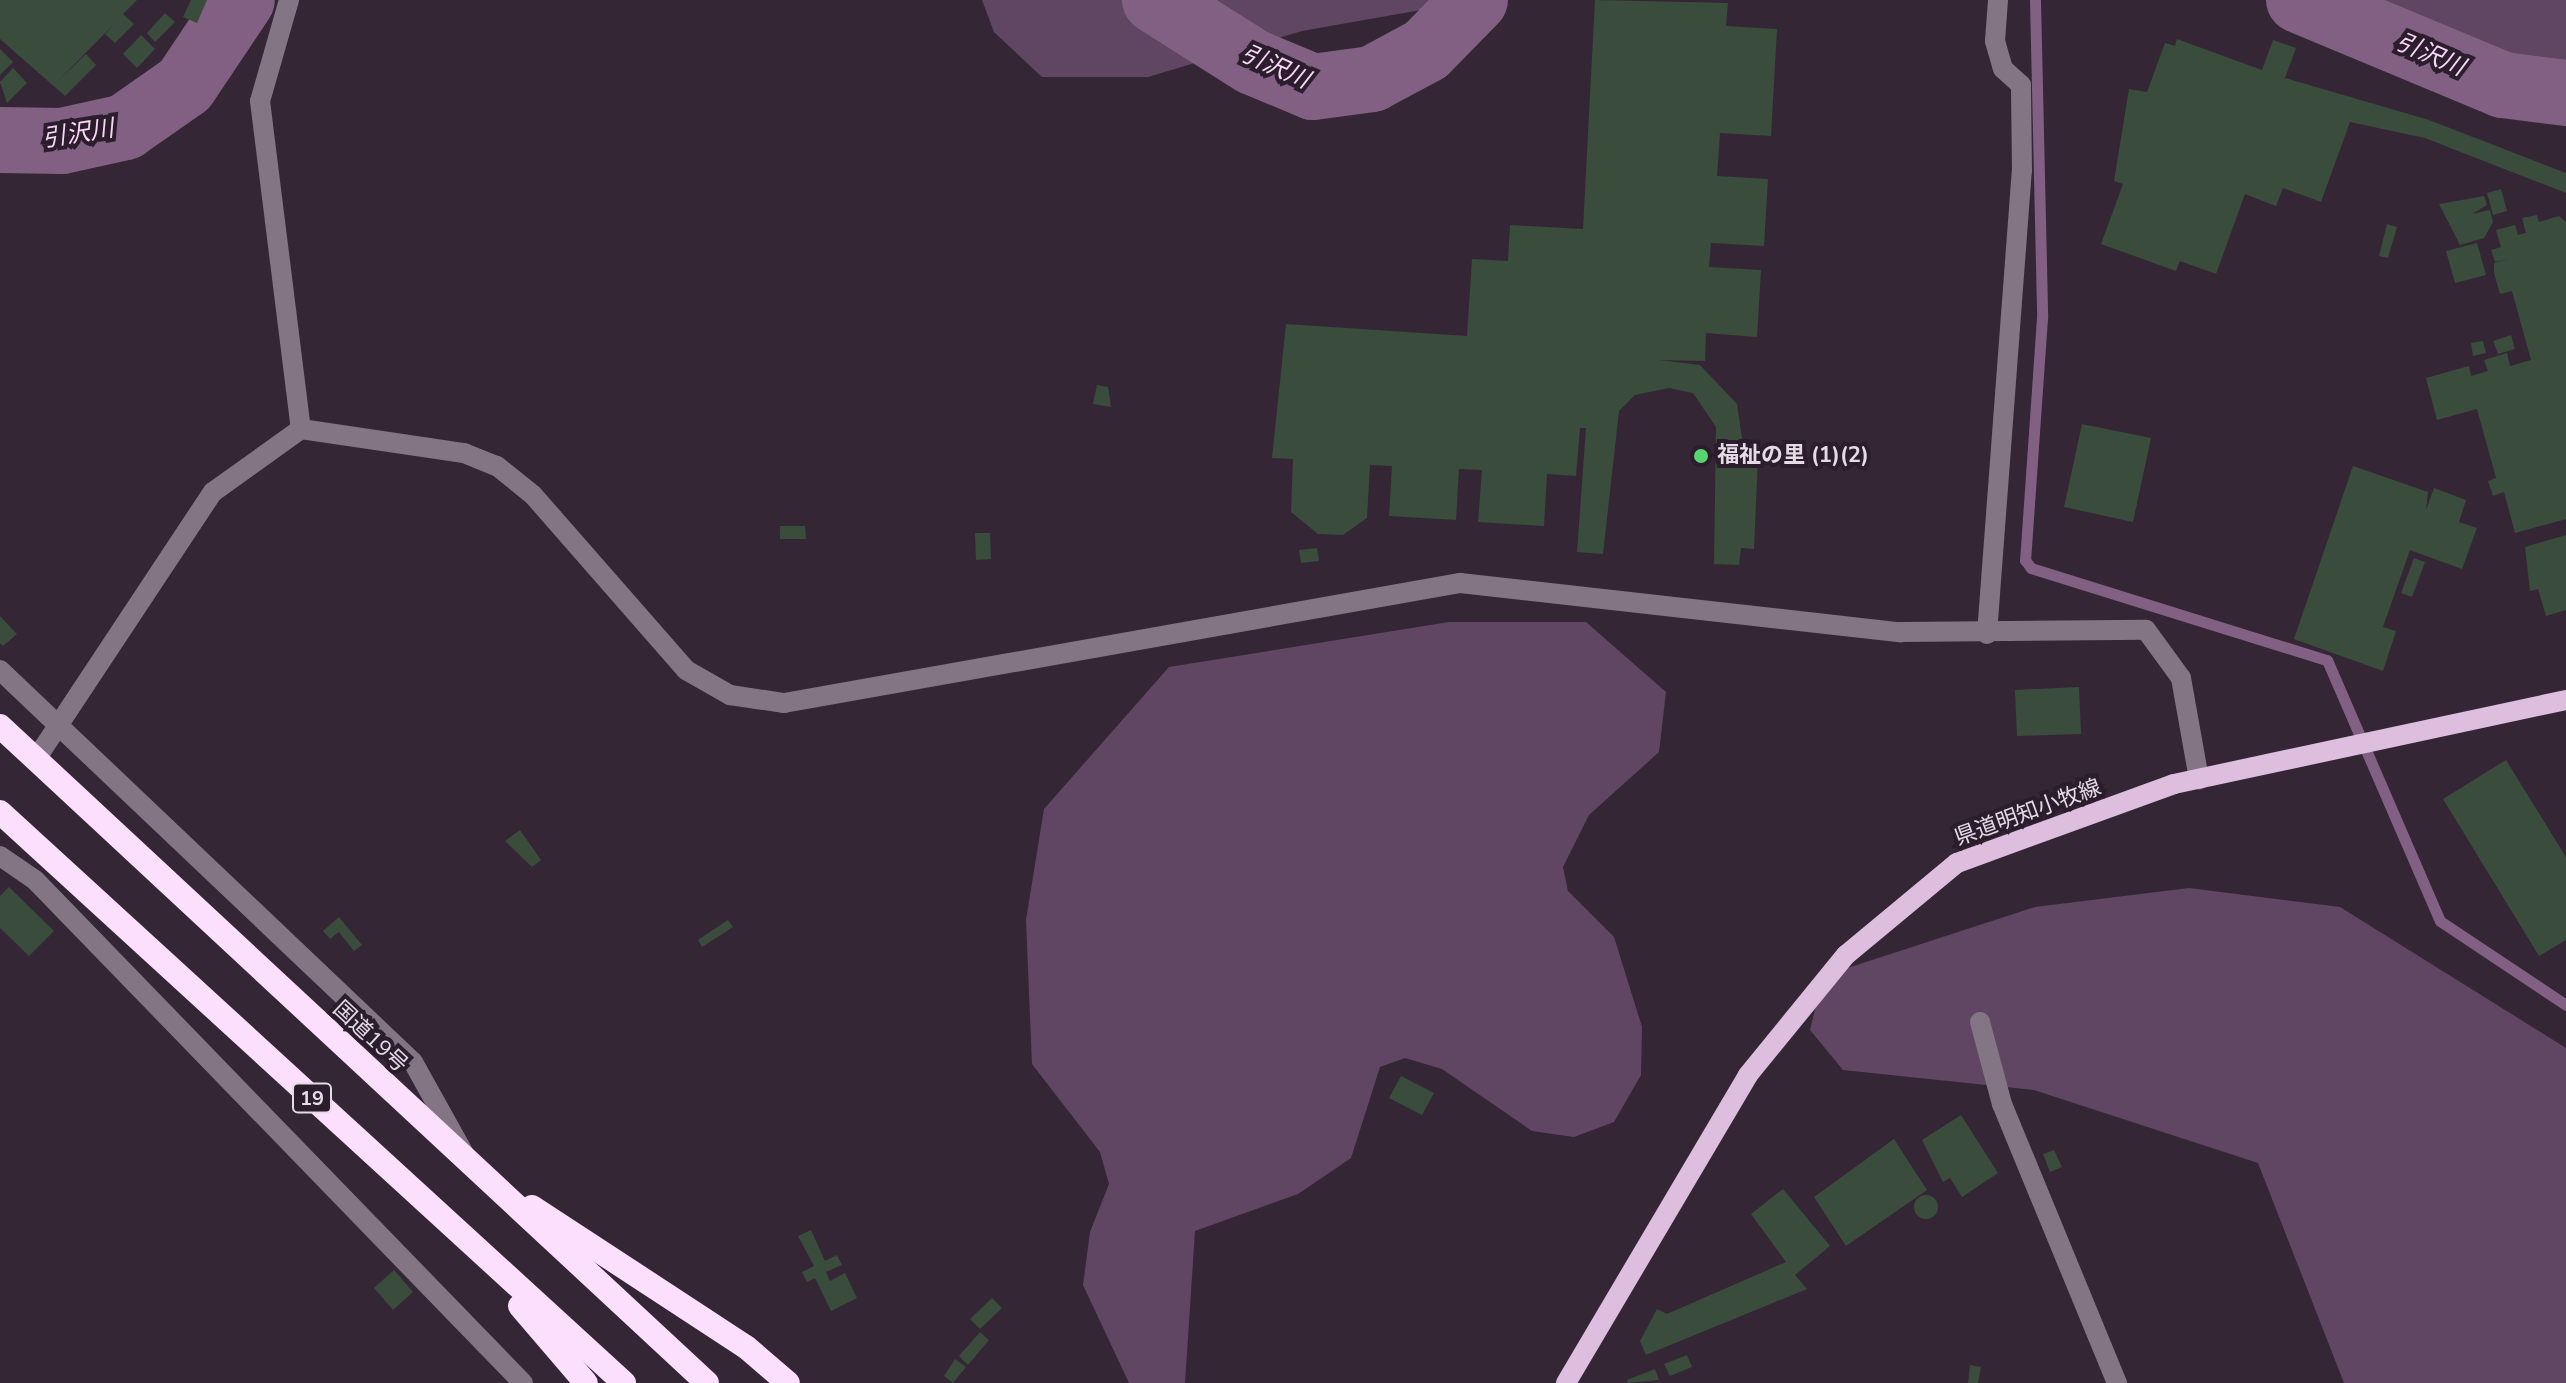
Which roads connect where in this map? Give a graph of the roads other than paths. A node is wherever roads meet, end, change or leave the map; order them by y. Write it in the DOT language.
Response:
graph roads {
  1 [pos="289,0"];
  2 [pos="1998,0"];
  3 [pos="301,429"];
  4 [pos="1987,634"];
  5 [pos="0,670"];
  6 [pos="2566,700"];
  7 [pos="0,726"];
  8 [pos="57,732"];
  9 [pos="36,759"];
  10 [pos="2199,779"];
  11 [pos="0,812"];
  12 [pos="0,856"];
  13 [pos="1980,1022"];
  14 [pos="473,1168"];
  15 [pos="448,1222"];
  16 [pos="523,1383"];
  17 [pos="586,1383"];
  18 [pos="624,1383"];
  19 [pos="707,1383"];
  20 [pos="788,1383"];
  21 [pos="1566,1383"];
  22 [pos="2117,1383"];
  1 -- 3 [label="street"];
  2 -- 4 [label="street"];
  3 -- 4 [label="street"];
  3 -- 8 [label="street"];
  4 -- 10 [label="street"];
  5 -- 8 [label="street"];
  6 -- 10 [label="main road, 県道明知小牧線"];
  7 -- 9 [label="highway, 国道19号"];
  8 -- 9 [label="street"];
  8 -- 14 [label="street"];
  9 -- 14 [label="highway, 国道19号"];
  10 -- 21 [label="main road, 県道明知小牧線"];
  11 -- 15 [label="highway, 19"];
  12 -- 16 [label="street"];
  13 -- 22 [label="street"];
  14 -- 19 [label="highway, 国道19号"];
  14 -- 20 [label="highway"];
  15 -- 17 [label="highway"];
  15 -- 18 [label="highway, 19"];
}
